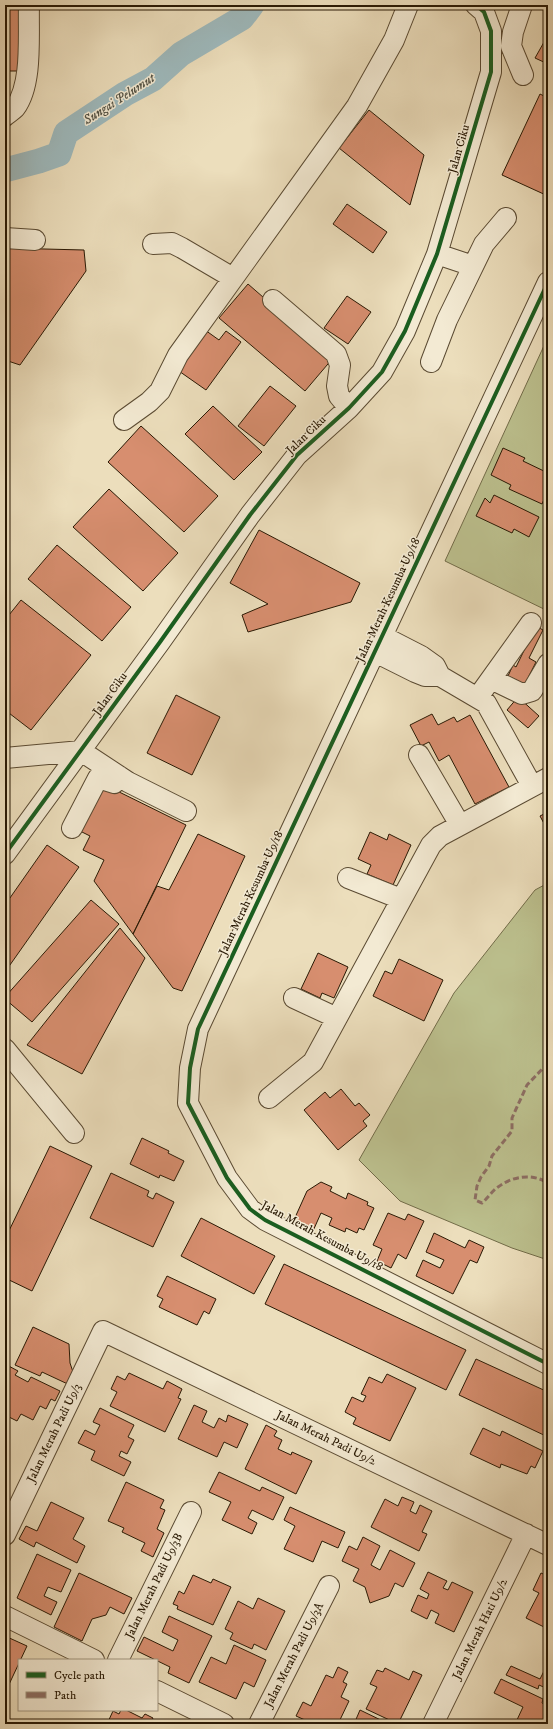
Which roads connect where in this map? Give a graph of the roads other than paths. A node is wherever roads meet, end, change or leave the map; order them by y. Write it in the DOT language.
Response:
graph roads {
  1 [pos="29,5"];
  2 [pos="408,5"];
  3 [pos="476,5"];
  4 [pos="522,5"];
  5 [pos="523,75"];
  6 [pos="5,116"];
  7 [pos="506,218"];
  8 [pos="5,238"];
  9 [pos="35,240"];
  10 [pos="153,244"];
  11 [pos="437,254"];
  12 [pos="473,266"];
  13 [pos="233,278"];
  14 [pos="548,282"];
  15 [pos="273,300"];
  16 [pos="431,362"];
  17 [pos="349,408"];
  18 [pos="124,420"];
  19 [pos="531,622"];
  20 [pos="379,644"];
  21 [pos="548,664"];
  22 [pos="491,679"];
  23 [pos="478,697"];
  24 [pos="81,751"];
  25 [pos="420,755"];
  26 [pos="5,758"];
  27 [pos="119,776"];
  28 [pos="540,782"];
  29 [pos="186,811"];
  30 [pos="460,825"];
  31 [pos="72,828"];
  32 [pos="5,854"];
  33 [pos="348,878"];
  34 [pos="401,899"];
  35 [pos="294,998"];
  36 [pos="337,1018"];
  37 [pos="5,1049"];
  38 [pos="269,1098"];
  39 [pos="74,1133"];
  40 [pos="103,1331"];
  41 [pos="548,1364"];
  42 [pos="191,1512"];
  43 [pos="526,1534"];
  44 [pos="5,1535"];
  45 [pos="548,1545"];
  46 [pos="329,1586"];
  47 [pos="5,1616"];
  48 [pos="92,1659"];
  49 [pos="118,1659"];
  50 [pos="158,1691"];
  51 [pos="224,1724"];
  52 [pos="259,1724"];
  53 [pos="433,1724"];
  1 -- 6 [label="street"];
  2 -- 13 [label="street"];
  3 -- 11 [label="street, Jalan Ciku"];
  4 -- 5 [label="street"];
  7 -- 12 [label="street"];
  8 -- 9 [label="street"];
  10 -- 13 [label="street"];
  11 -- 12 [label="street"];
  11 -- 17 [label="street, Jalan Ciku"];
  12 -- 16 [label="street"];
  13 -- 18 [label="street"];
  14 -- 20 [label="street, Jalan Merah Kesumba U9/18"];
  15 -- 17 [label="street"];
  17 -- 24 [label="street, Jalan Ciku"];
  19 -- 22 [label="street"];
  20 -- 23 [label="street"];
  20 -- 41 [label="street, Jalan Merah Kesumba U9/18"];
  21 -- 22 [label="street"];
  22 -- 23 [label="street"];
  23 -- 28 [label="street"];
  24 -- 26 [label="street"];
  24 -- 27 [label="street"];
  24 -- 32 [label="street, Jalan Ciku"];
  25 -- 30 [label="street"];
  27 -- 29 [label="street"];
  27 -- 31 [label="street"];
  28 -- 30 [label="street"];
  30 -- 34 [label="street"];
  33 -- 34 [label="street"];
  34 -- 36 [label="street"];
  35 -- 36 [label="street"];
  36 -- 38 [label="street"];
  37 -- 39 [label="street"];
  40 -- 43 [label="street, Jalan Merah Padi U9/2"];
  40 -- 44 [label="street, Jalan Merah Padi U9/3"];
  42 -- 49 [label="street, Jalan Merah Padi U9/3B"];
  43 -- 45 [label="street, Jalan Merah Padi U9/2"];
  43 -- 53 [label="street, Jalan Merah Hati U9/2"];
  46 -- 52 [label="street, Jalan Merah Padi U9/3A"];
  47 -- 48 [label="street"];
  50 -- 51 [label="street"];
}
